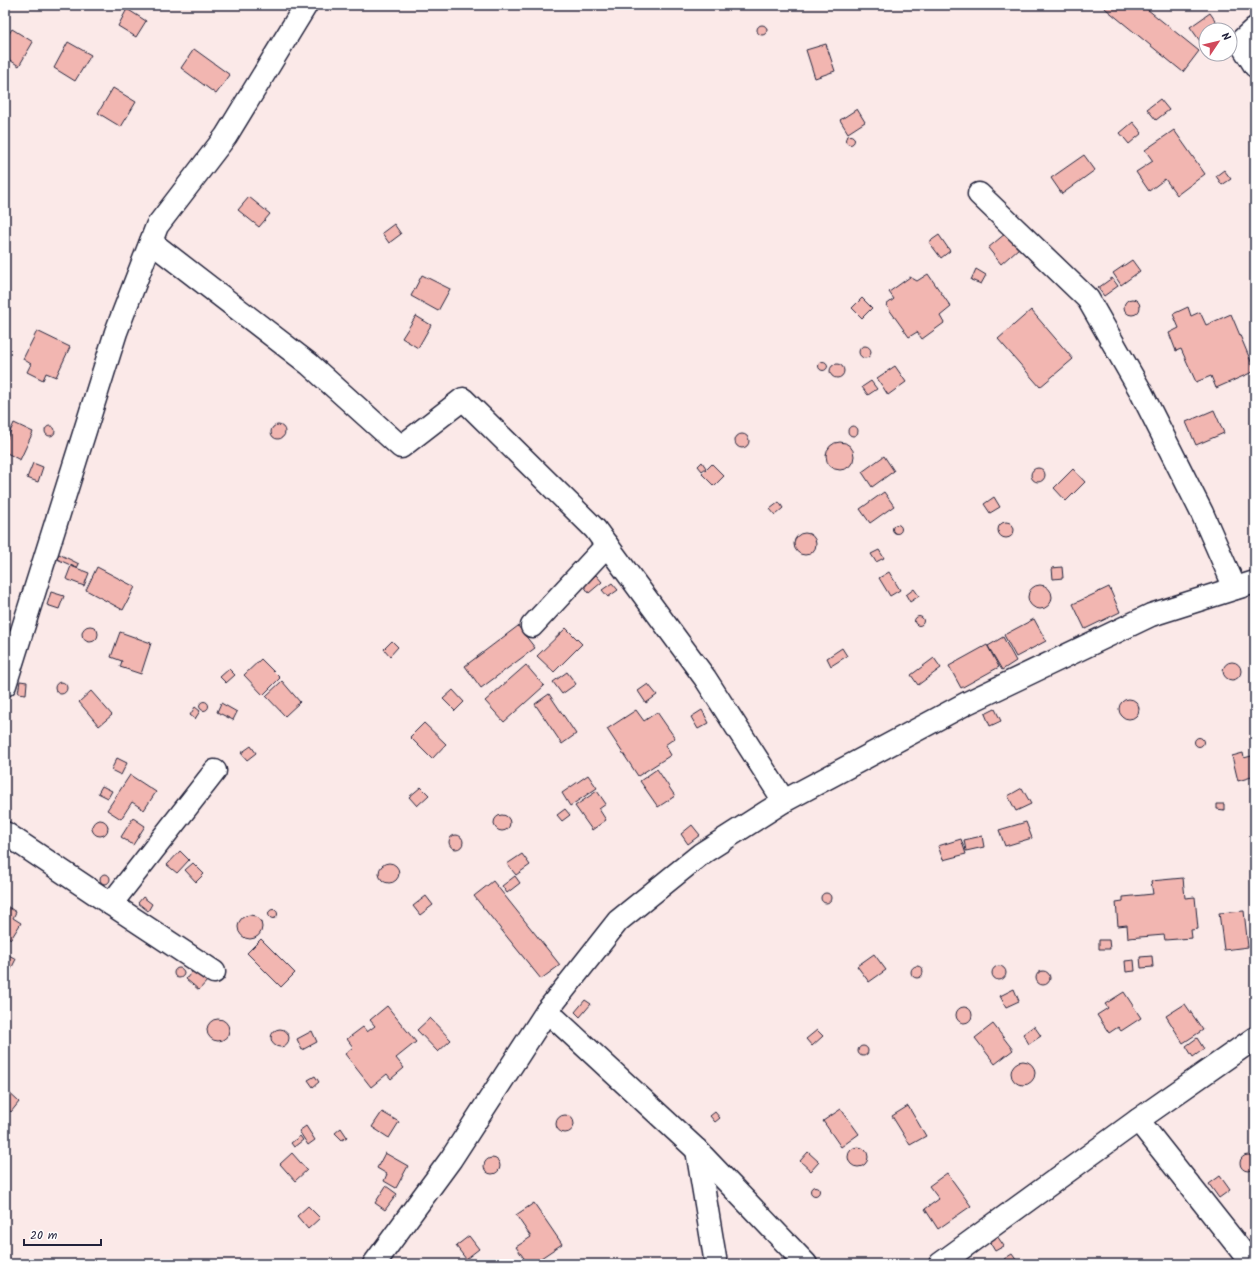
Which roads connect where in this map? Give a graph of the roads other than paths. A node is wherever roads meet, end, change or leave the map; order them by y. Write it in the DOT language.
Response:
graph roads {
  1 [pos="306,5"];
  2 [pos="1255,28"];
  3 [pos="1255,66"];
  4 [pos="979,194"];
  5 [pos="151,242"];
  6 [pos="607,545"];
  7 [pos="1245,585"];
  8 [pos="532,626"];
  9 [pos="5,685"];
  10 [pos="215,771"];
  11 [pos="784,801"];
  12 [pos="5,833"];
  13 [pos="111,904"];
  14 [pos="214,972"];
  15 [pos="547,1011"];
  16 [pos="1255,1038"];
  17 [pos="1138,1120"];
  18 [pos="696,1150"];
  19 [pos="374,1264"];
  20 [pos="716,1264"];
  21 [pos="806,1264"];
  22 [pos="940,1264"];
  23 [pos="1252,1264"];
  1 -- 5 [label="street"];
  2 -- 3 [label="street"];
  4 -- 7 [label="street"];
  5 -- 6 [label="street"];
  5 -- 9 [label="street"];
  6 -- 8 [label="street"];
  6 -- 11 [label="street"];
  7 -- 11 [label="street"];
  10 -- 13 [label="street"];
  11 -- 15 [label="street"];
  12 -- 13 [label="street"];
  13 -- 14 [label="street"];
  15 -- 18 [label="street"];
  15 -- 19 [label="street"];
  16 -- 17 [label="street"];
  17 -- 22 [label="street"];
  17 -- 23 [label="street"];
  18 -- 20 [label="street"];
  18 -- 21 [label="street"];
}
